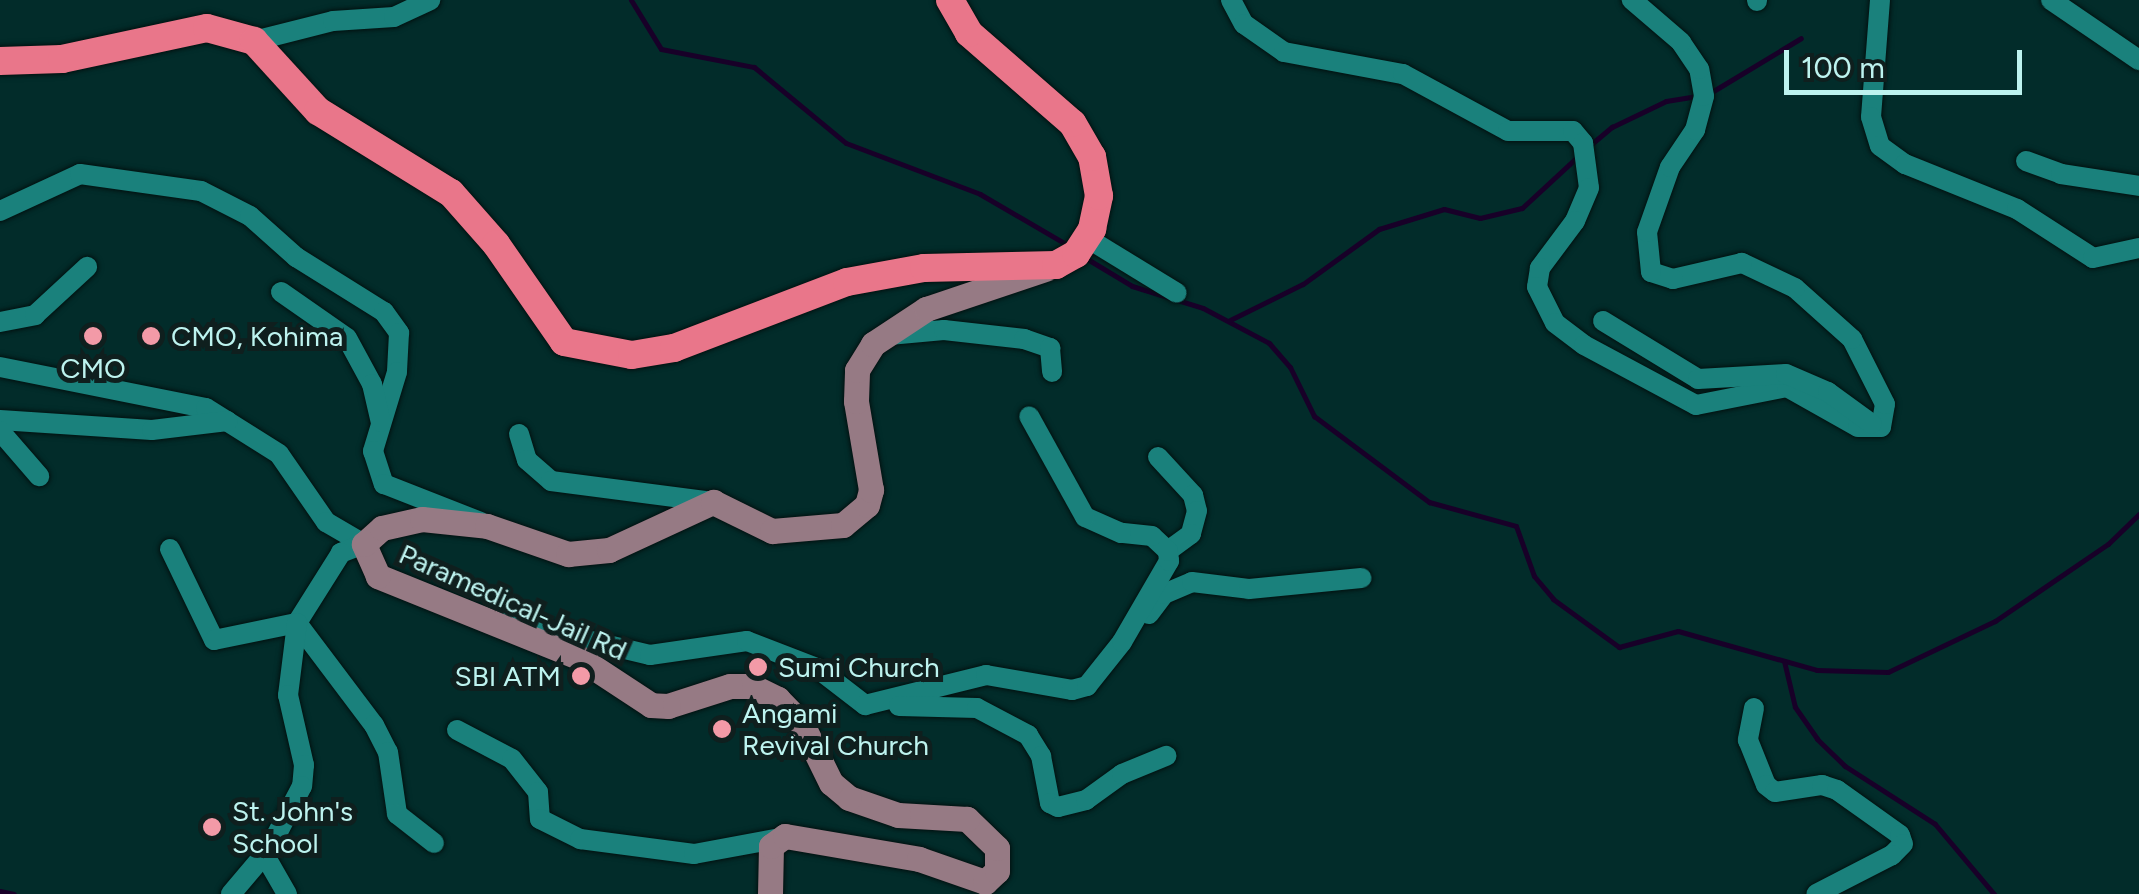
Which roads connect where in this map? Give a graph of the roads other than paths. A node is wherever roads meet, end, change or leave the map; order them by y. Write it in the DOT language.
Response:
graph roads {
  1 [pos="430,0"];
  2 [pos="950,0"];
  3 [pos="1231,0"];
  4 [pos="1632,0"];
  5 [pos="1880,0"];
  6 [pos="2052,0"];
  7 [pos="254,41"];
  8 [pos="2139,60"];
  9 [pos="0,61"];
  10 [pos="2026,161"];
  11 [pos="2139,186"];
  12 [pos="0,211"];
  13 [pos="1088,238"];
  14 [pos="2139,248"];
  15 [pos="1056,265"];
  16 [pos="88,267"];
  17 [pos="281,292"];
  18 [pos="1177,292"];
  19 [pos="1603,321"];
  20 [pos="0,322"];
  21 [pos="882,335"];
  22 [pos="0,367"];
  23 [pos="1052,372"];
  24 [pos="1029,416"];
  25 [pos="0,420"];
  26 [pos="228,421"];
  27 [pos="381,424"];
  28 [pos="1878,428"];
  29 [pos="0,431"];
  30 [pos="520,434"];
  31 [pos="1158,456"];
  32 [pos="39,476"];
  33 [pos="713,502"];
  34 [pos="486,526"];
  35 [pos="364,544"];
  36 [pos="170,549"];
  37 [pos="1168,551"];
  38 [pos="1361,578"];
  39 [pos="480,620"];
  40 [pos="297,623"];
  41 [pos="1072,690"];
  42 [pos="878,706"];
  43 [pos="1754,708"];
  44 [pos="457,730"];
  45 [pos="1166,756"];
  46 [pos="775,839"];
  47 [pos="434,843"];
  48 [pos="264,854"];
  49 [pos="231,894"];
  50 [pos="287,894"];
  51 [pos="770,894"];
  52 [pos="1816,894"];
  1 -- 7 [label="street"];
  2 -- 13 [label="highway"];
  3 -- 28 [label="street"];
  4 -- 28 [label="street"];
  5 -- 14 [label="street"];
  6 -- 8 [label="street"];
  7 -- 9 [label="highway"];
  7 -- 15 [label="highway"];
  10 -- 11 [label="street"];
  12 -- 27 [label="street"];
  13 -- 15 [label="highway"];
  13 -- 18 [label="street"];
  15 -- 21 [label="main road"];
  16 -- 20 [label="street"];
  17 -- 27 [label="street"];
  19 -- 28 [label="street"];
  21 -- 23 [label="street"];
  21 -- 33 [label="main road"];
  22 -- 26 [label="street"];
  24 -- 37 [label="street"];
  25 -- 26 [label="street"];
  26 -- 35 [label="street"];
  27 -- 34 [label="street"];
  29 -- 32 [label="street"];
  30 -- 33 [label="street"];
  31 -- 37 [label="street"];
  33 -- 34 [label="main road, Paramedical-Jail Rd"];
  34 -- 35 [label="main road, Paramedical-Jail Rd"];
  35 -- 39 [label="main road, Paramedical-Jail Rd"];
  35 -- 40 [label="street"];
  36 -- 40 [label="street"];
  37 -- 41 [label="street"];
  38 -- 41 [label="street"];
  39 -- 42 [label="street"];
  39 -- 46 [label="main road, Paramedical-Jail Rd"];
  40 -- 47 [label="street"];
  40 -- 48 [label="street"];
  41 -- 42 [label="street"];
  42 -- 45 [label="street"];
  43 -- 52 [label="street"];
  44 -- 46 [label="street"];
  46 -- 51 [label="main road"];
  48 -- 49 [label="street"];
  48 -- 50 [label="street"];
}
